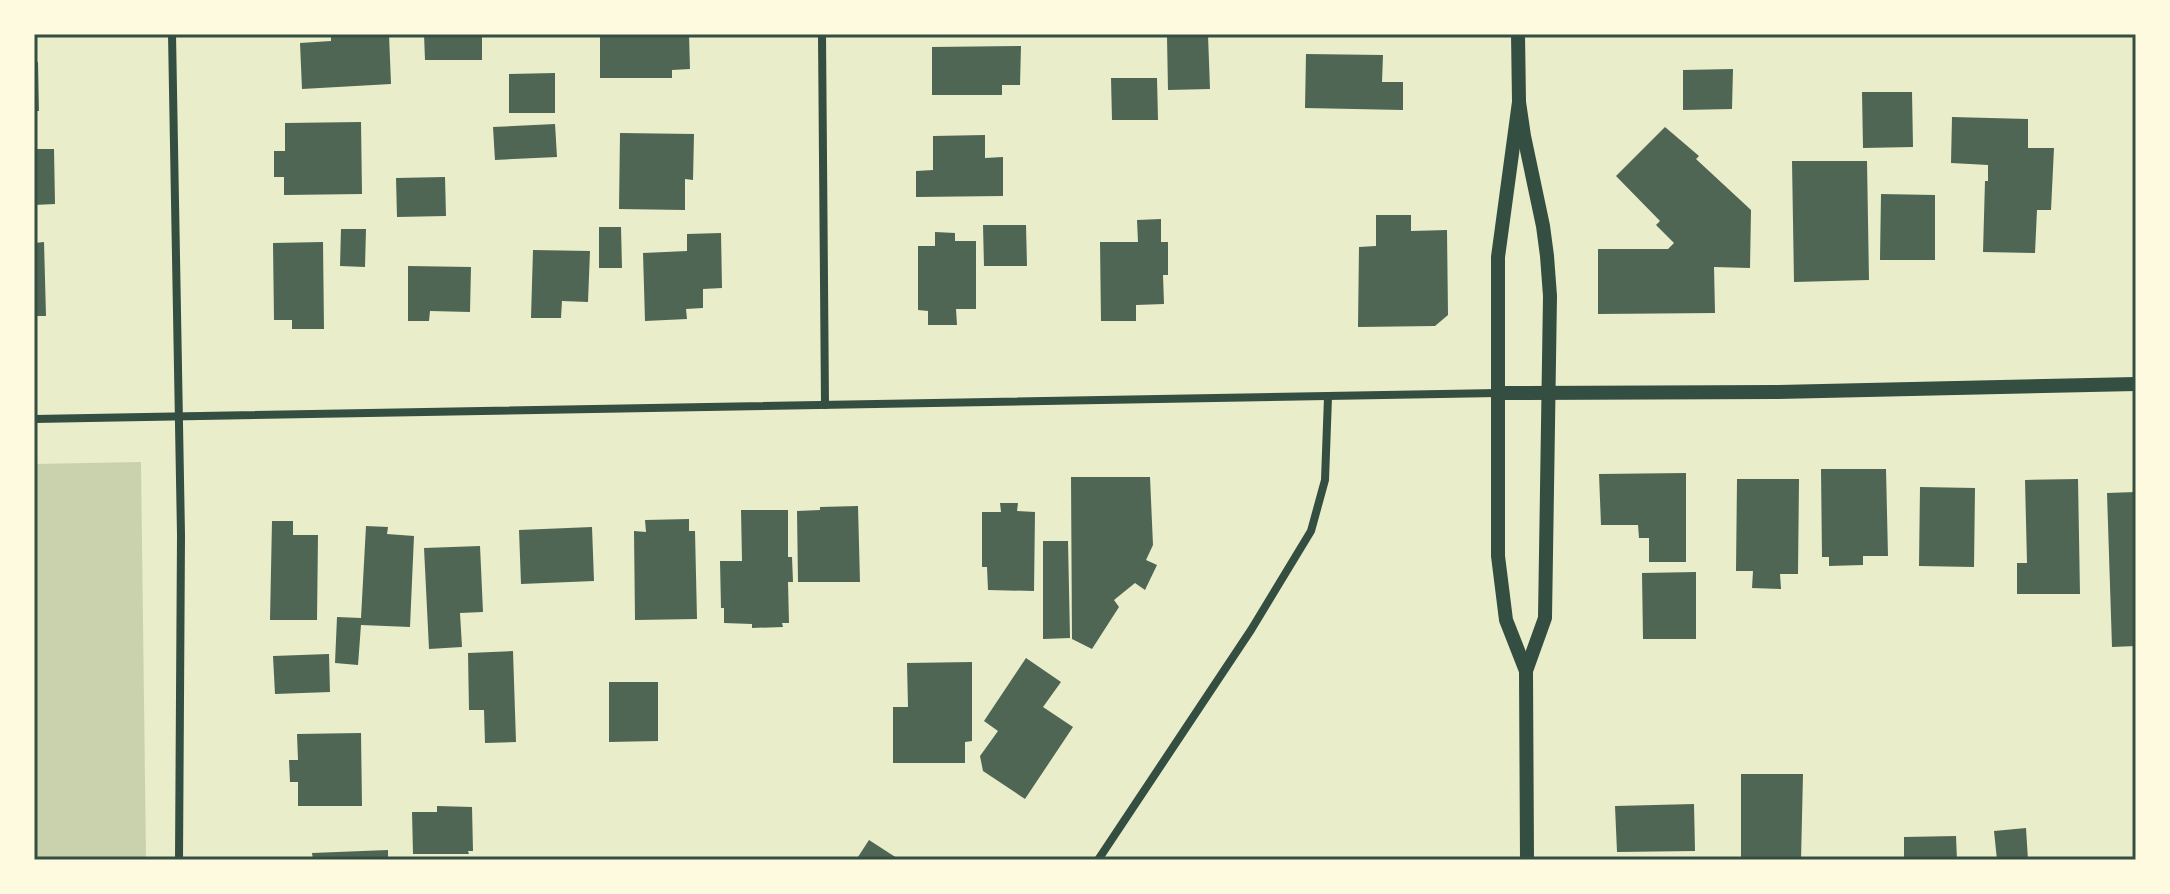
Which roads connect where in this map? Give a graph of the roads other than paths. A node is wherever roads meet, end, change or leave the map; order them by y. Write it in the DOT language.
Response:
graph roads {
  1 [pos="172,34"];
  2 [pos="822,34"];
  3 [pos="1518,34"];
  4 [pos="1519,102"];
  5 [pos="2136,384"];
  6 [pos="1549,392"];
  7 [pos="1499,393"];
  8 [pos="1328,397"];
  9 [pos="825,405"];
  10 [pos="179,416"];
  11 [pos="34,419"];
  12 [pos="1526,671"];
  13 [pos="179,860"];
  14 [pos="1098,860"];
  15 [pos="1527,860"];
  1 -- 10 [label="street"];
  2 -- 9 [label="street"];
  3 -- 4 [label="street"];
  4 -- 6 [label="street"];
  4 -- 7 [label="street"];
  5 -- 6 [label="street"];
  6 -- 7 [label="street"];
  6 -- 12 [label="street"];
  7 -- 8 [label="street"];
  7 -- 12 [label="street"];
  8 -- 9 [label="street"];
  8 -- 14 [label="street"];
  9 -- 10 [label="street"];
  10 -- 11 [label="street"];
  10 -- 13 [label="street"];
  12 -- 15 [label="street"];
}
